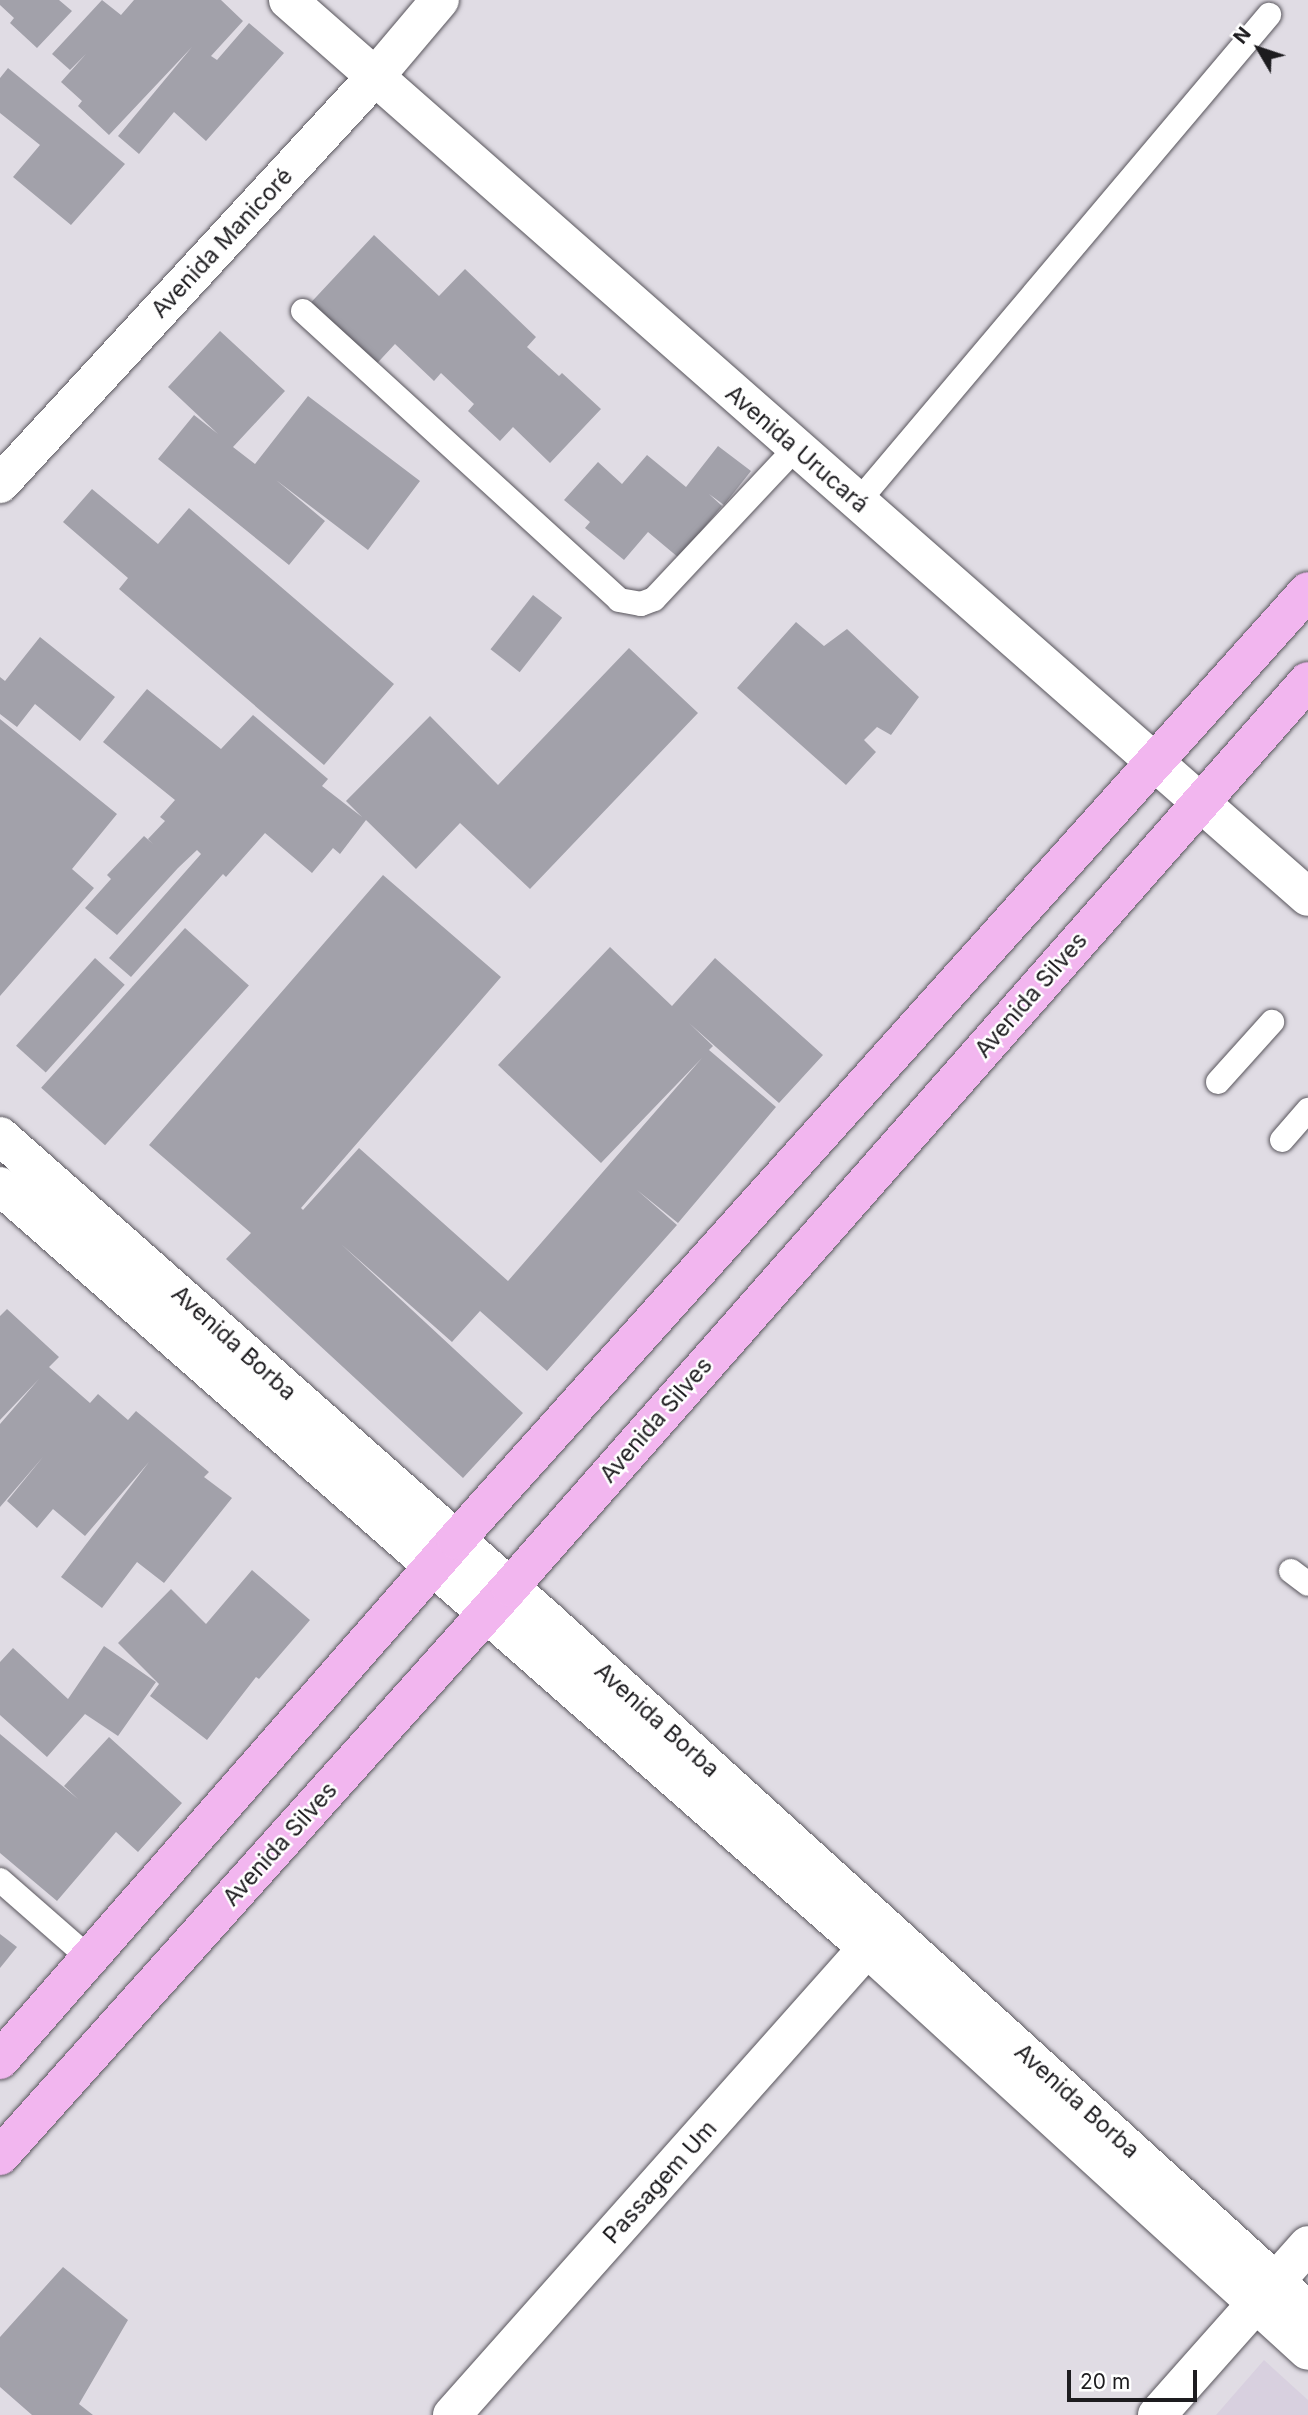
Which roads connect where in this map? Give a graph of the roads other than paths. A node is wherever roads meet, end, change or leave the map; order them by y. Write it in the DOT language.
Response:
graph roads {
  1 [pos="288,0"];
  2 [pos="440,0"];
  3 [pos="1269,15"];
  4 [pos="374,78"];
  5 [pos="303,311"];
  6 [pos="796,448"];
  7 [pos="0,484"];
  8 [pos="858,503"];
  9 [pos="1308,591"];
  10 [pos="1308,681"];
  11 [pos="1153,763"];
  12 [pos="1200,802"];
  13 [pos="1308,897"];
  14 [pos="1272,1022"];
  15 [pos="1218,1082"];
  16 [pos="1308,1110"];
  17 [pos="0,1136"];
  18 [pos="1282,1140"];
  19 [pos="0,1186"];
  20 [pos="444,1553"];
  21 [pos="498,1600"];
  22 [pos="0,1880"];
  23 [pos="867,1948"];
  24 [pos="89,1958"];
  25 [pos="0,2060"];
  26 [pos="0,2156"];
  27 [pos="1308,2245"];
  28 [pos="1266,2293"];
  29 [pos="1308,2311"];
  30 [pos="1308,2351"];
  31 [pos="452,2415"];
  32 [pos="1157,2415"];
  1 -- 4 [label="street, Avenida Urucará"];
  2 -- 4 [label="street, Avenida Manicoré"];
  3 -- 8 [label="lane"];
  4 -- 6 [label="street, Avenida Urucará"];
  4 -- 7 [label="street, Avenida Manicoré"];
  5 -- 6 [label="lane"];
  6 -- 8 [label="street, Avenida Urucará"];
  8 -- 11 [label="street, Avenida Urucará"];
  9 -- 11 [label="main road"];
  10 -- 12 [label="main road, Avenida Silves"];
  11 -- 12 [label="street, Avenida Urucará"];
  11 -- 20 [label="main road"];
  12 -- 13 [label="street, Avenida Urucará"];
  12 -- 21 [label="main road, Avenida Silves"];
  14 -- 15 [label="lane"];
  16 -- 18 [label="lane"];
  17 -- 20 [label="street, Avenida Borba"];
  19 -- 20 [label="street, Avenida Borba"];
  20 -- 21 [label="street, Avenida Borba"];
  20 -- 24 [label="main road"];
  21 -- 23 [label="street, Avenida Borba"];
  21 -- 26 [label="main road, Avenida Silves"];
  21 -- 28 [label="street, Avenida Borba"];
  22 -- 24 [label="lane"];
  23 -- 28 [label="street, Avenida Borba"];
  23 -- 31 [label="street, Passagem Um"];
  24 -- 25 [label="main road"];
  27 -- 28 [label="street"];
  28 -- 29 [label="street, Avenida Borba"];
  28 -- 30 [label="street, Avenida Borba"];
  28 -- 32 [label="street"];
}
